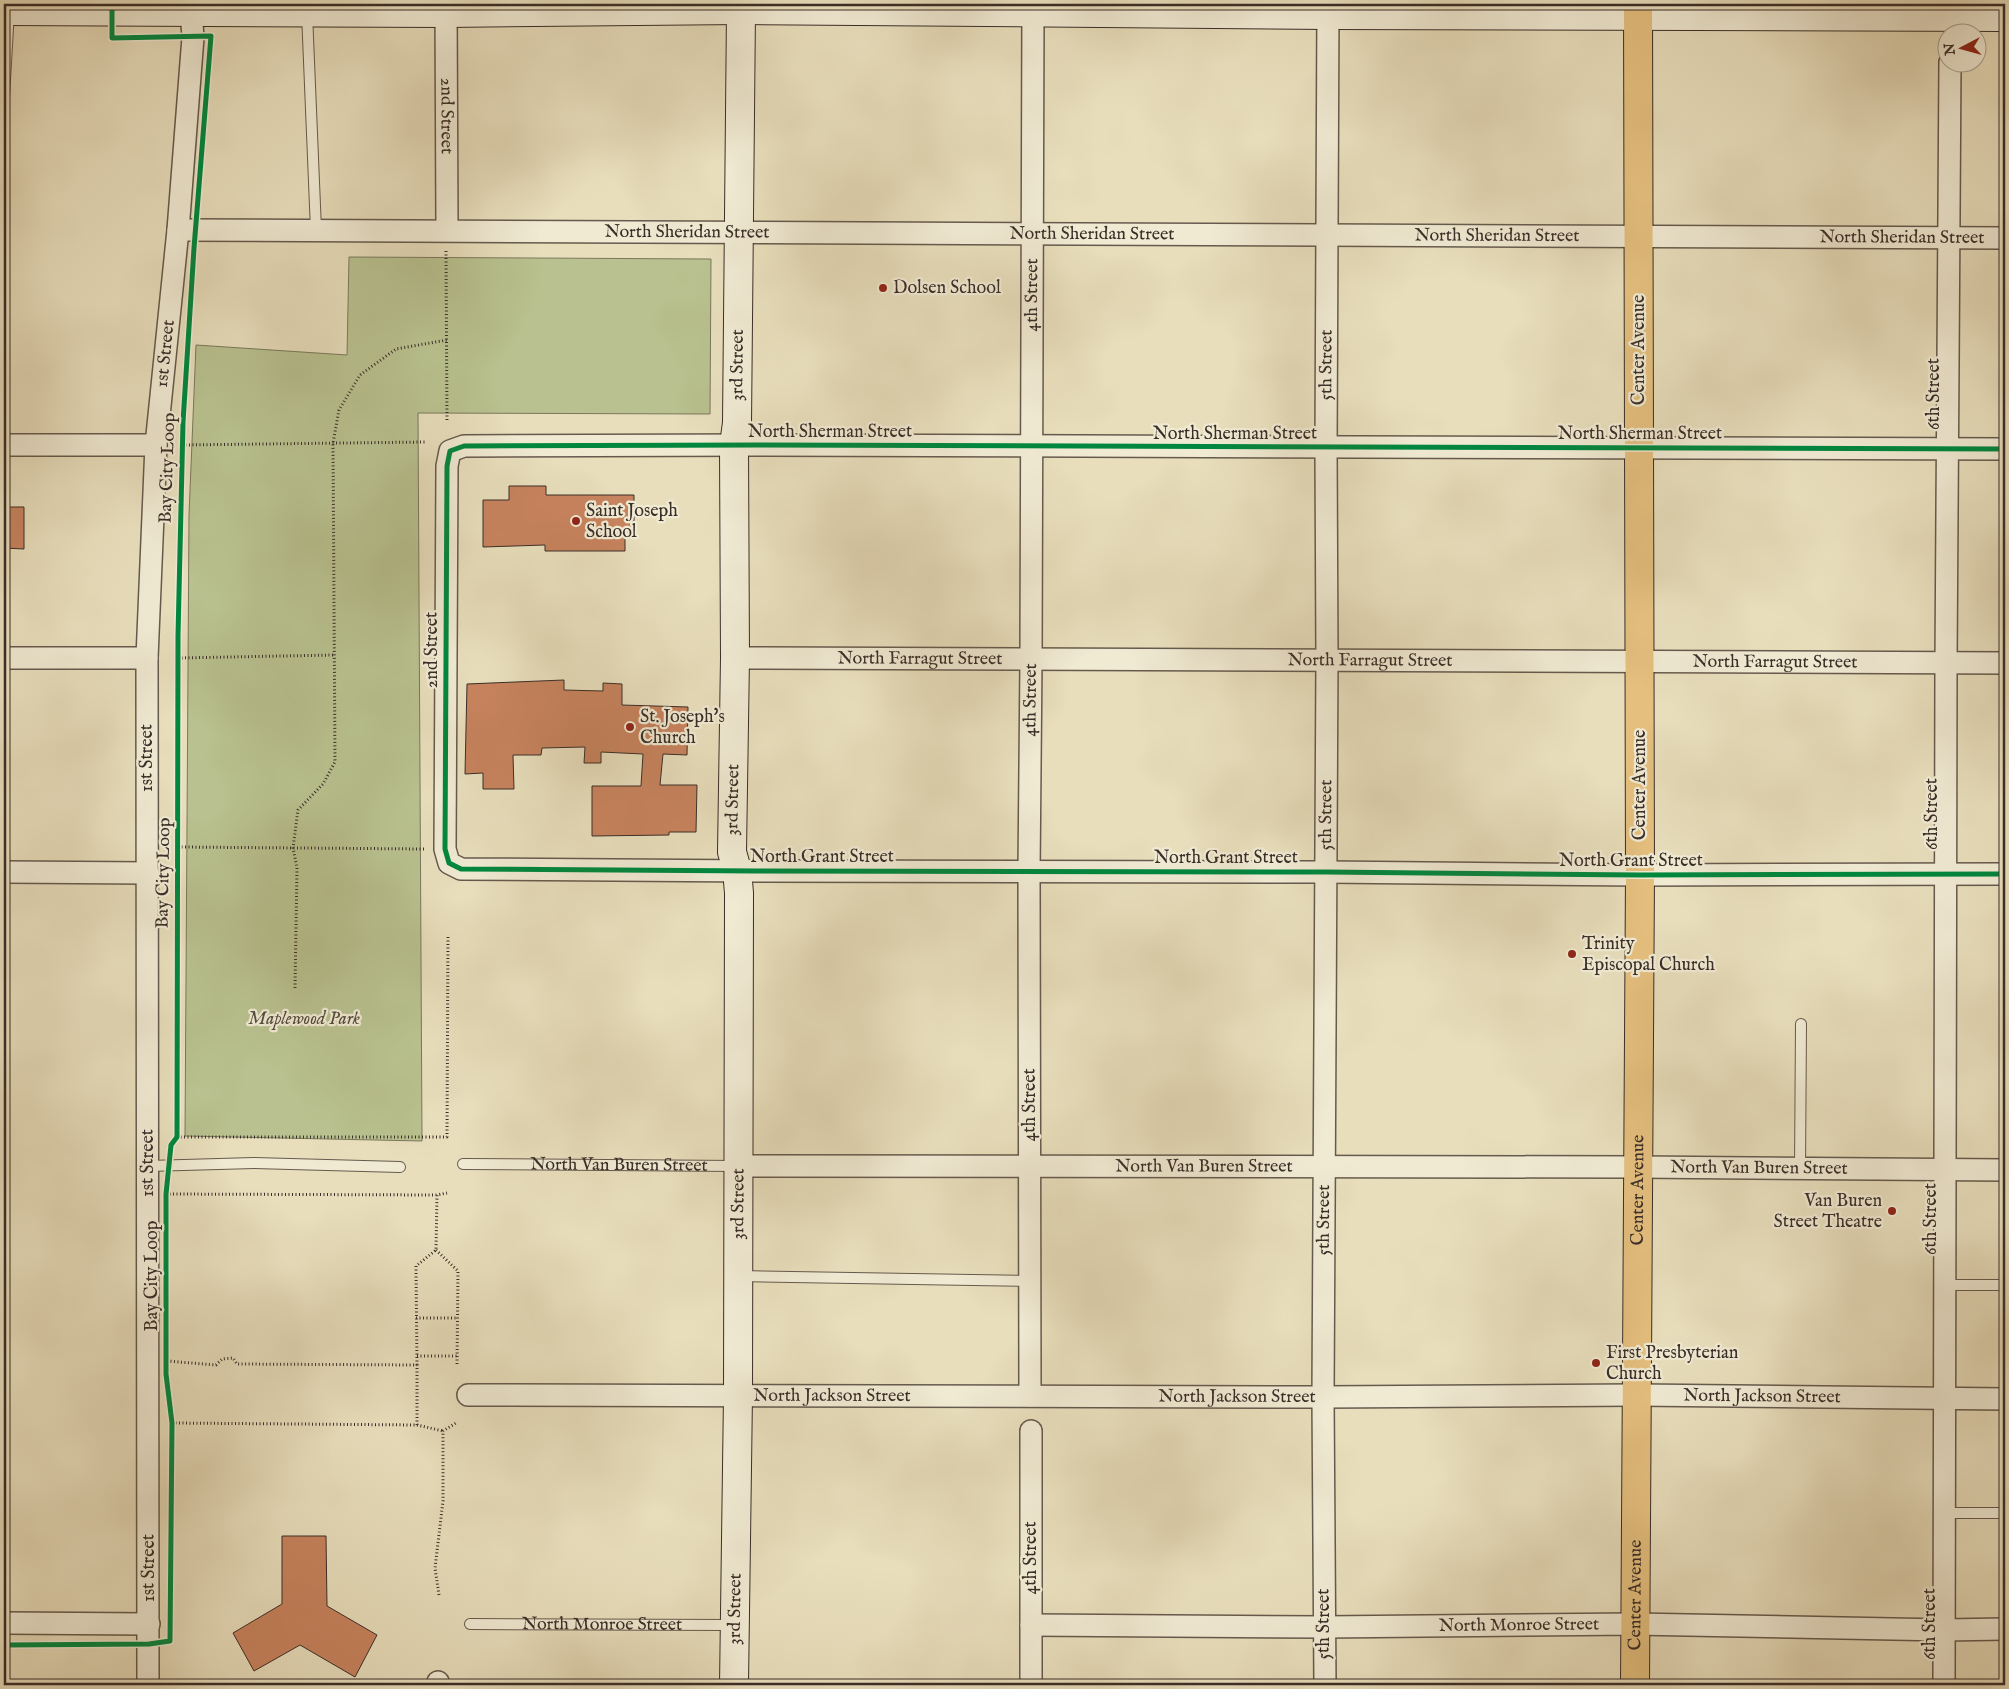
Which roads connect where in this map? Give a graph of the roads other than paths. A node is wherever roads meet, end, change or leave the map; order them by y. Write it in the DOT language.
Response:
graph roads {
  1 [pos="741,7"];
  2 [pos="78,8"];
  3 [pos="446,8"];
  4 [pos="1033,8"];
  5 [pos="1328,9"];
  6 [pos="1638,10"];
  7 [pos="6,11"];
  8 [pos="191,12"];
  9 [pos="307,12"];
  10 [pos="2005,17"];
  11 [pos="1950,18"];
  12 [pos="1950,72"];
  13 [pos="4,78"];
  14 [pos="4,97"];
  15 [pos="178,230"];
  16 [pos="316,230"];
  17 [pos="739,232"];
  18 [pos="1033,235"];
  19 [pos="1640,235"];
  20 [pos="1327,236"];
  21 [pos="1948,237"];
  22 [pos="2005,238"];
  23 [pos="446,240"];
  24 [pos="4,445"];
  25 [pos="156,445"];
  26 [pos="734,445"];
  27 [pos="464,446"];
  28 [pos="1032,446"];
  29 [pos="1326,448"];
  30 [pos="1638,448"];
  31 [pos="1948,449"];
  32 [pos="2005,449"];
  33 [pos="4,658"];
  34 [pos="147,658"];
  35 [pos="735,658"];
  36 [pos="1327,659"];
  37 [pos="1031,660"];
  38 [pos="1640,662"];
  39 [pos="1946,663"];
  40 [pos="2005,663"];
  41 [pos="449,863"];
  42 [pos="737,870"];
  43 [pos="4,872"];
  44 [pos="1029,872"];
  45 [pos="1326,872"];
  46 [pos="148,873"];
  47 [pos="1946,874"];
  48 [pos="2005,874"];
  49 [pos="1640,875"];
  50 [pos="1801,1024"];
  51 [pos="463,1164"];
  52 [pos="158,1165"];
  53 [pos="738,1166"];
  54 [pos="1030,1166"];
  55 [pos="400,1167"];
  56 [pos="1325,1167"];
  57 [pos="1638,1167"];
  58 [pos="1800,1170"];
  59 [pos="1945,1170"];
  60 [pos="2005,1170"];
  61 [pos="738,1276"];
  62 [pos="1030,1281"];
  63 [pos="1945,1285"];
  64 [pos="2005,1285"];
  65 [pos="468,1395"];
  66 [pos="738,1395"];
  67 [pos="1637,1395"];
  68 [pos="1030,1396"];
  69 [pos="1323,1398"];
  70 [pos="1944,1399"];
  71 [pos="2005,1399"];
  72 [pos="1031,1430"];
  73 [pos="1944,1513"];
  74 [pos="2005,1513"];
  75 [pos="4,1623"];
  76 [pos="149,1624"];
  77 [pos="470,1624"];
  78 [pos="1635,1624"];
  79 [pos="734,1625"];
  80 [pos="1031,1625"];
  81 [pos="1325,1627"];
  82 [pos="2005,1629"];
  83 [pos="1944,1630"];
  84 [pos="148,1685"];
  85 [pos="734,1685"];
  86 [pos="1031,1685"];
  87 [pos="1324,1685"];
  88 [pos="1635,1685"];
  89 [pos="1944,1685"];
  1 -- 3 [label="street"];
  1 -- 4 [label="street"];
  1 -- 17 [label="street, 3rd Street"];
  2 -- 7 [label="street"];
  2 -- 8 [label="street"];
  3 -- 9 [label="street"];
  3 -- 23 [label="street, 2nd Street"];
  4 -- 5 [label="street"];
  4 -- 18 [label="street, 4th Street"];
  5 -- 6 [label="street"];
  5 -- 20 [label="street, 5th Street"];
  6 -- 11 [label="street"];
  6 -- 19 [label="highway, Center Avenue"];
  7 -- 13 [label="lane"];
  8 -- 9 [label="street"];
  8 -- 15 [label="street, 1st Street"];
  9 -- 16 [label="lane"];
  10 -- 11 [label="street"];
  12 -- 21 [label="street, 6th Street"];
  13 -- 14 [label="lane"];
  15 -- 16 [label="street, North Sheridan Street"];
  15 -- 25 [label="street, 1st Street"];
  16 -- 23 [label="street, North Sheridan Street"];
  17 -- 18 [label="street, North Sheridan Street"];
  17 -- 23 [label="street, North Sheridan Street"];
  17 -- 26 [label="street, 3rd Street"];
  18 -- 20 [label="street, North Sheridan Street"];
  18 -- 28 [label="street, 4th Street"];
  19 -- 20 [label="street, North Sheridan Street"];
  19 -- 21 [label="street, North Sheridan Street"];
  19 -- 30 [label="highway, Center Avenue"];
  20 -- 29 [label="street, 5th Street"];
  21 -- 22 [label="street, North Sheridan Street"];
  21 -- 31 [label="street, 6th Street"];
  24 -- 25 [label="street"];
  25 -- 34 [label="street, 1st Street"];
  26 -- 27 [label="street, North Sherman Street"];
  26 -- 28 [label="street, North Sherman Street"];
  26 -- 35 [label="street, 3rd Street"];
  27 -- 41 [label="street, 2nd Street"];
  28 -- 29 [label="street, North Sherman Street"];
  28 -- 37 [label="street, 4th Street"];
  29 -- 30 [label="street, North Sherman Street"];
  29 -- 36 [label="street, 5th Street"];
  30 -- 31 [label="street, North Sherman Street"];
  30 -- 38 [label="highway, Center Avenue"];
  31 -- 32 [label="street, North Sherman Street"];
  31 -- 39 [label="street, 6th Street"];
  33 -- 34 [label="street"];
  34 -- 46 [label="street, 1st Street"];
  35 -- 37 [label="street, North Farragut Street"];
  35 -- 42 [label="street, 3rd Street"];
  36 -- 37 [label="street, North Farragut Street"];
  36 -- 38 [label="street, North Farragut Street"];
  36 -- 45 [label="street, 5th Street"];
  37 -- 44 [label="street, 4th Street"];
  38 -- 39 [label="street, North Farragut Street"];
  38 -- 49 [label="highway, Center Avenue"];
  39 -- 40 [label="street, North Farragut Street"];
  39 -- 47 [label="street, 6th Street"];
  41 -- 42 [label="street, North Grant Street"];
  42 -- 44 [label="street, North Grant Street"];
  42 -- 53 [label="street, 3rd Street"];
  43 -- 46 [label="street"];
  44 -- 45 [label="street, North Grant Street"];
  44 -- 54 [label="street, 4th Street"];
  45 -- 49 [label="street, North Grant Street"];
  45 -- 56 [label="street, 5th Street"];
  46 -- 52 [label="street, 1st Street"];
  47 -- 48 [label="street, North Grant Street"];
  47 -- 49 [label="street, North Grant Street"];
  47 -- 59 [label="street, 6th Street"];
  49 -- 57 [label="highway, Center Avenue"];
  50 -- 58 [label="lane"];
  51 -- 53 [label="lane, North Van Buren Street"];
  52 -- 55 [label="lane"];
  52 -- 76 [label="street, 1st Street"];
  53 -- 54 [label="street, North Van Buren Street"];
  53 -- 61 [label="street, 3rd Street"];
  54 -- 56 [label="street, North Van Buren Street"];
  54 -- 62 [label="street, 4th Street"];
  56 -- 57 [label="street, North Van Buren Street"];
  56 -- 69 [label="street, 5th Street"];
  57 -- 58 [label="street, North Van Buren Street"];
  57 -- 67 [label="highway, Center Avenue"];
  58 -- 59 [label="street, North Van Buren Street"];
  59 -- 60 [label="street, North Van Buren Street"];
  59 -- 63 [label="street, 6th Street"];
  61 -- 62 [label="lane"];
  61 -- 66 [label="street, 3rd Street"];
  62 -- 68 [label="street, 4th Street"];
  63 -- 64 [label="lane"];
  63 -- 70 [label="street, 6th Street"];
  65 -- 66 [label="street, North Jackson Street"];
  66 -- 68 [label="street, North Jackson Street"];
  66 -- 79 [label="street, 3rd Street"];
  67 -- 69 [label="street, North Jackson Street"];
  67 -- 70 [label="street, North Jackson Street"];
  67 -- 78 [label="highway, Center Avenue"];
  68 -- 69 [label="street, North Jackson Street"];
  69 -- 81 [label="street, 5th Street"];
  70 -- 71 [label="street, North Jackson Street"];
  70 -- 73 [label="street, 6th Street"];
  72 -- 80 [label="street, 4th Street"];
  73 -- 74 [label="lane"];
  73 -- 83 [label="street, 6th Street"];
  75 -- 76 [label="street"];
  76 -- 84 [label="street, 1st Street"];
  77 -- 79 [label="lane, North Monroe Street"];
  78 -- 81 [label="street, North Monroe Street"];
  78 -- 83 [label="street, North Monroe Street"];
  78 -- 88 [label="highway, Center Avenue"];
  79 -- 85 [label="street, 3rd Street"];
  80 -- 81 [label="street, North Monroe Street"];
  80 -- 86 [label="street, 4th Street"];
  81 -- 87 [label="street, 5th Street"];
  82 -- 83 [label="street, North Monroe Street"];
  83 -- 89 [label="street, 6th Street"];
}
